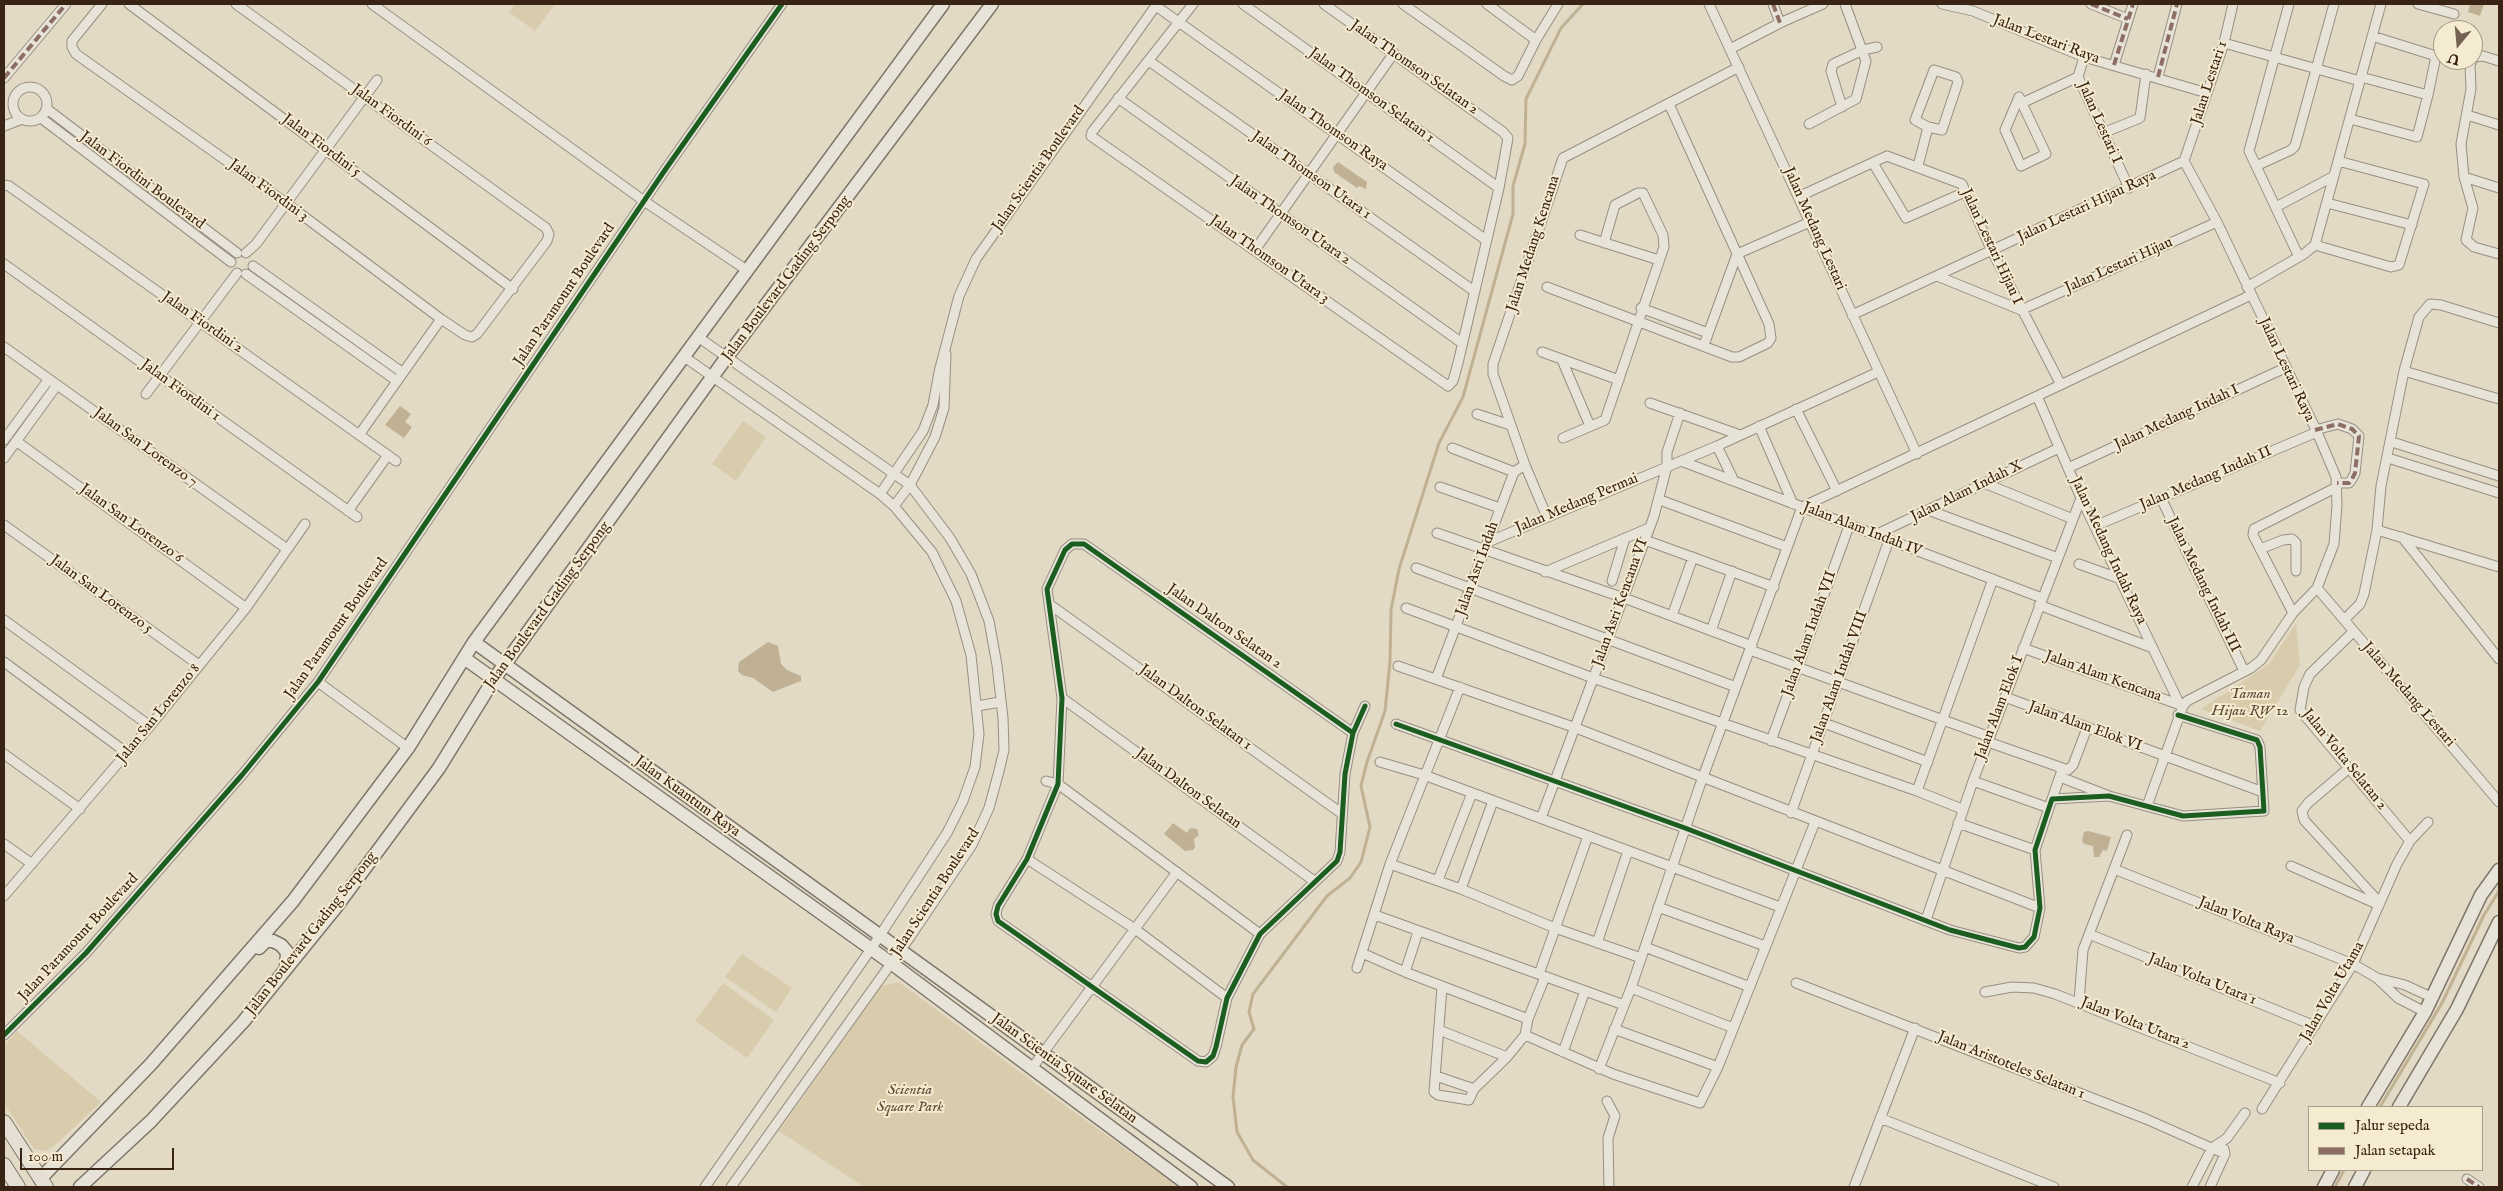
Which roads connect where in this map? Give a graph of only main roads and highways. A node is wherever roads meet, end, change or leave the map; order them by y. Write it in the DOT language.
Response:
graph roads {
  1 [pos="943,4"];
  2 [pos="992,4"];
  3 [pos="474,642"];
  4 [pos="464,658"];
  5 [pos="505,664"];
  6 [pos="494,679"];
  7 [pos="2499,870"];
  8 [pos="337,906"];
  9 [pos="276,922"];
  10 [pos="2499,922"];
  11 [pos="871,949"];
  12 [pos="900,951"];
  13 [pos="286,969"];
  14 [pos="221,985"];
  15 [pos="2369,1106"];
  16 [pos="2400,1106"];
  17 [pos="4,1122"];
  18 [pos="4,1165"];
  19 [pos="2332,1171"];
  20 [pos="2363,1171"];
  21 [pos="39,1184"];
  22 [pos="18,1187"];
  23 [pos="80,1187"];
  24 [pos="1191,1187"];
  25 [pos="1228,1187"];
  26 [pos="2324,1187"];
  27 [pos="2355,1187"];
  1 -- 3 [label="main road"];
  2 -- 5 [label="main road, Jalan Boulevard Gading Serpong"];
  3 -- 4 [label="main road"];
  3 -- 5 [label="main road, Jalan Kuantum Raya"];
  4 -- 6 [label="main road, Jalan Kuantum Raya"];
  4 -- 9 [label="main road"];
  5 -- 6 [label="main road, Jalan Boulevard Gading Serpong"];
  5 -- 12 [label="main road, Jalan Kuantum Raya"];
  6 -- 8 [label="main road, Jalan Boulevard Gading Serpong"];
  6 -- 11 [label="main road, Jalan Kuantum Raya"];
  7 -- 15 [label="main road"];
  8 -- 9 [label="main road"];
  8 -- 13 [label="main road, Jalan Boulevard Gading Serpong"];
  9 -- 14 [label="main road"];
  10 -- 16 [label="main road"];
  11 -- 24 [label="main road, Jalan Scientia Square Selatan"];
  12 -- 25 [label="main road, Jalan Scientia Square Selatan"];
  13 -- 14 [label="main road"];
  13 -- 23 [label="main road, Jalan Boulevard Gading Serpong"];
  14 -- 21 [label="main road"];
  17 -- 21 [label="main road"];
  18 -- 22 [label="main road"];
  19 -- 26 [label="main road"];
  20 -- 27 [label="main road"];
}
